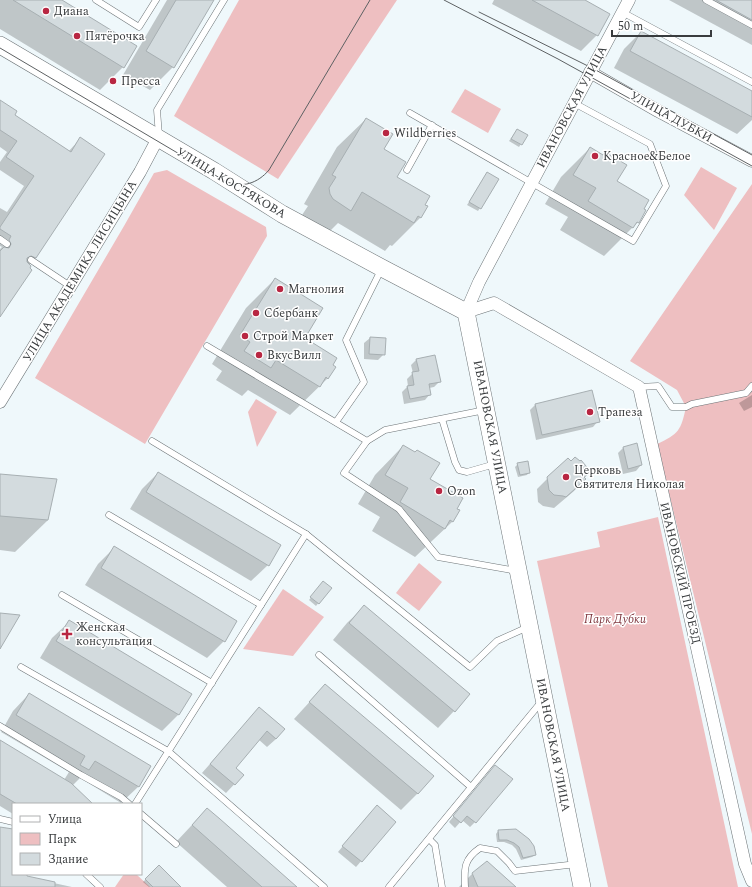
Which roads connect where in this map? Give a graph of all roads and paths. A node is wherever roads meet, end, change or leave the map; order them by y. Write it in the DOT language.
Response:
graph roads {
  1 [pos="96,0"];
  2 [pos="156,0"];
  3 [pos="224,0"];
  4 [pos="629,0"];
  5 [pos="706,0"];
  6 [pos="622,12"];
  7 [pos="752,25"];
  8 [pos="0,45"];
  9 [pos="590,72"];
  10 [pos="752,82"];
  11 [pos="574,102"];
  12 [pos="410,113"];
  13 [pos="432,125"];
  14 [pos="158,138"];
  15 [pos="752,161"];
  16 [pos="407,170"];
  17 [pos="531,182"];
  18 [pos="0,239"];
  19 [pos="7,244"];
  20 [pos="31,260"];
  21 [pos="382,268"];
  22 [pos="70,286"];
  23 [pos="466,312"];
  24 [pos="207,346"];
  25 [pos="752,386"];
  26 [pos="639,387"];
  27 [pos="0,402"];
  28 [pos="486,410"];
  29 [pos="442,419"];
  30 [pos="336,422"];
  31 [pos="367,440"];
  32 [pos="152,441"];
  33 [pos="497,463"];
  34 [pos="109,515"];
  35 [pos="306,534"];
  36 [pos="519,572"];
  37 [pos="62,595"];
  38 [pos="261,605"];
  39 [pos="530,626"];
  40 [pos="319,656"];
  41 [pos="21,667"];
  42 [pos="212,683"];
  43 [pos="544,699"];
  44 [pos="0,726"];
  45 [pos="168,751"];
  46 [pos="471,787"];
  47 [pos="128,803"];
  48 [pos="136,803"];
  49 [pos="142,815"];
  50 [pos="0,819"];
  51 [pos="12,822"];
  52 [pos="429,839"];
  53 [pos="176,844"];
  54 [pos="577,864"];
  55 [pos="87,875"];
  56 [pos="752,881"];
  57 [pos="100,887"];
  58 [pos="324,887"];
  59 [pos="389,887"];
  60 [pos="442,887"];
  61 [pos="465,887"];
  62 [pos="582,887"];
  1 -- 2 [label="lane"];
  3 -- 14 [label="lane"];
  4 -- 6 [label="street, ИВАНОВСКАЯ УЛИЦА"];
  5 -- 7 [label="lane"];
  6 -- 9 [label="street, ИВАНОВСКАЯ УЛИЦА"];
  6 -- 10 [label="lane"];
  8 -- 14 [label="street, УЛИЦА КОСТЯКОВА"];
  9 -- 11 [label="street, ИВАНОВСКАЯ УЛИЦА"];
  9 -- 15 [label="street, УЛИЦА ДУБКИ"];
  11 -- 17 [label="street, ИВАНОВСКАЯ УЛИЦА"];
  11 -- 17 [label="lane"];
  12 -- 13 [label="lane"];
  13 -- 16 [label="lane"];
  13 -- 17 [label="lane"];
  14 -- 21 [label="street, УЛИЦА КОСТЯКОВА"];
  14 -- 22 [label="street, УЛИЦА АКАДЕМИКА ЛИСИЦЫНА"];
  17 -- 23 [label="street, ИВАНОВСКАЯ УЛИЦА"];
  18 -- 19 [label="lane"];
  20 -- 22 [label="lane"];
  21 -- 23 [label="street, УЛИЦА КОСТЯКОВА"];
  21 -- 30 [label="lane"];
  22 -- 27 [label="street, УЛИЦА АКАДЕМИКА ЛИСИЦЫНА"];
  23 -- 26 [label="street"];
  23 -- 28 [label="street, ИВАНОВСКАЯ УЛИЦА"];
  24 -- 30 [label="lane"];
  25 -- 26 [label="lane"];
  26 -- 56 [label="street, ИВАНОВСКИЙ ПРОЕЗД"];
  28 -- 29 [label="lane"];
  28 -- 33 [label="street, ИВАНОВСКАЯ УЛИЦА"];
  29 -- 31 [label="lane"];
  29 -- 33 [label="lane"];
  30 -- 31 [label="lane"];
  31 -- 36 [label="lane"];
  32 -- 35 [label="lane"];
  33 -- 36 [label="street, ИВАНОВСКАЯ УЛИЦА"];
  34 -- 38 [label="lane"];
  35 -- 38 [label="lane"];
  35 -- 39 [label="lane"];
  36 -- 39 [label="street, ИВАНОВСКАЯ УЛИЦА"];
  37 -- 42 [label="lane"];
  38 -- 42 [label="lane"];
  39 -- 43 [label="street, ИВАНОВСКАЯ УЛИЦА"];
  40 -- 46 [label="lane"];
  41 -- 45 [label="lane"];
  42 -- 45 [label="lane"];
  43 -- 46 [label="lane"];
  43 -- 54 [label="street, ИВАНОВСКАЯ УЛИЦА"];
  44 -- 47 [label="lane"];
  45 -- 48 [label="lane"];
  45 -- 58 [label="lane"];
  46 -- 52 [label="lane"];
  49 -- 53 [label="lane"];
  50 -- 51 [label="lane"];
  52 -- 59 [label="lane"];
  52 -- 60 [label="lane"];
  54 -- 61 [label="lane"];
  54 -- 62 [label="street, ИВАНОВСКАЯ УЛИЦА"];
  55 -- 57 [label="lane"];
}
